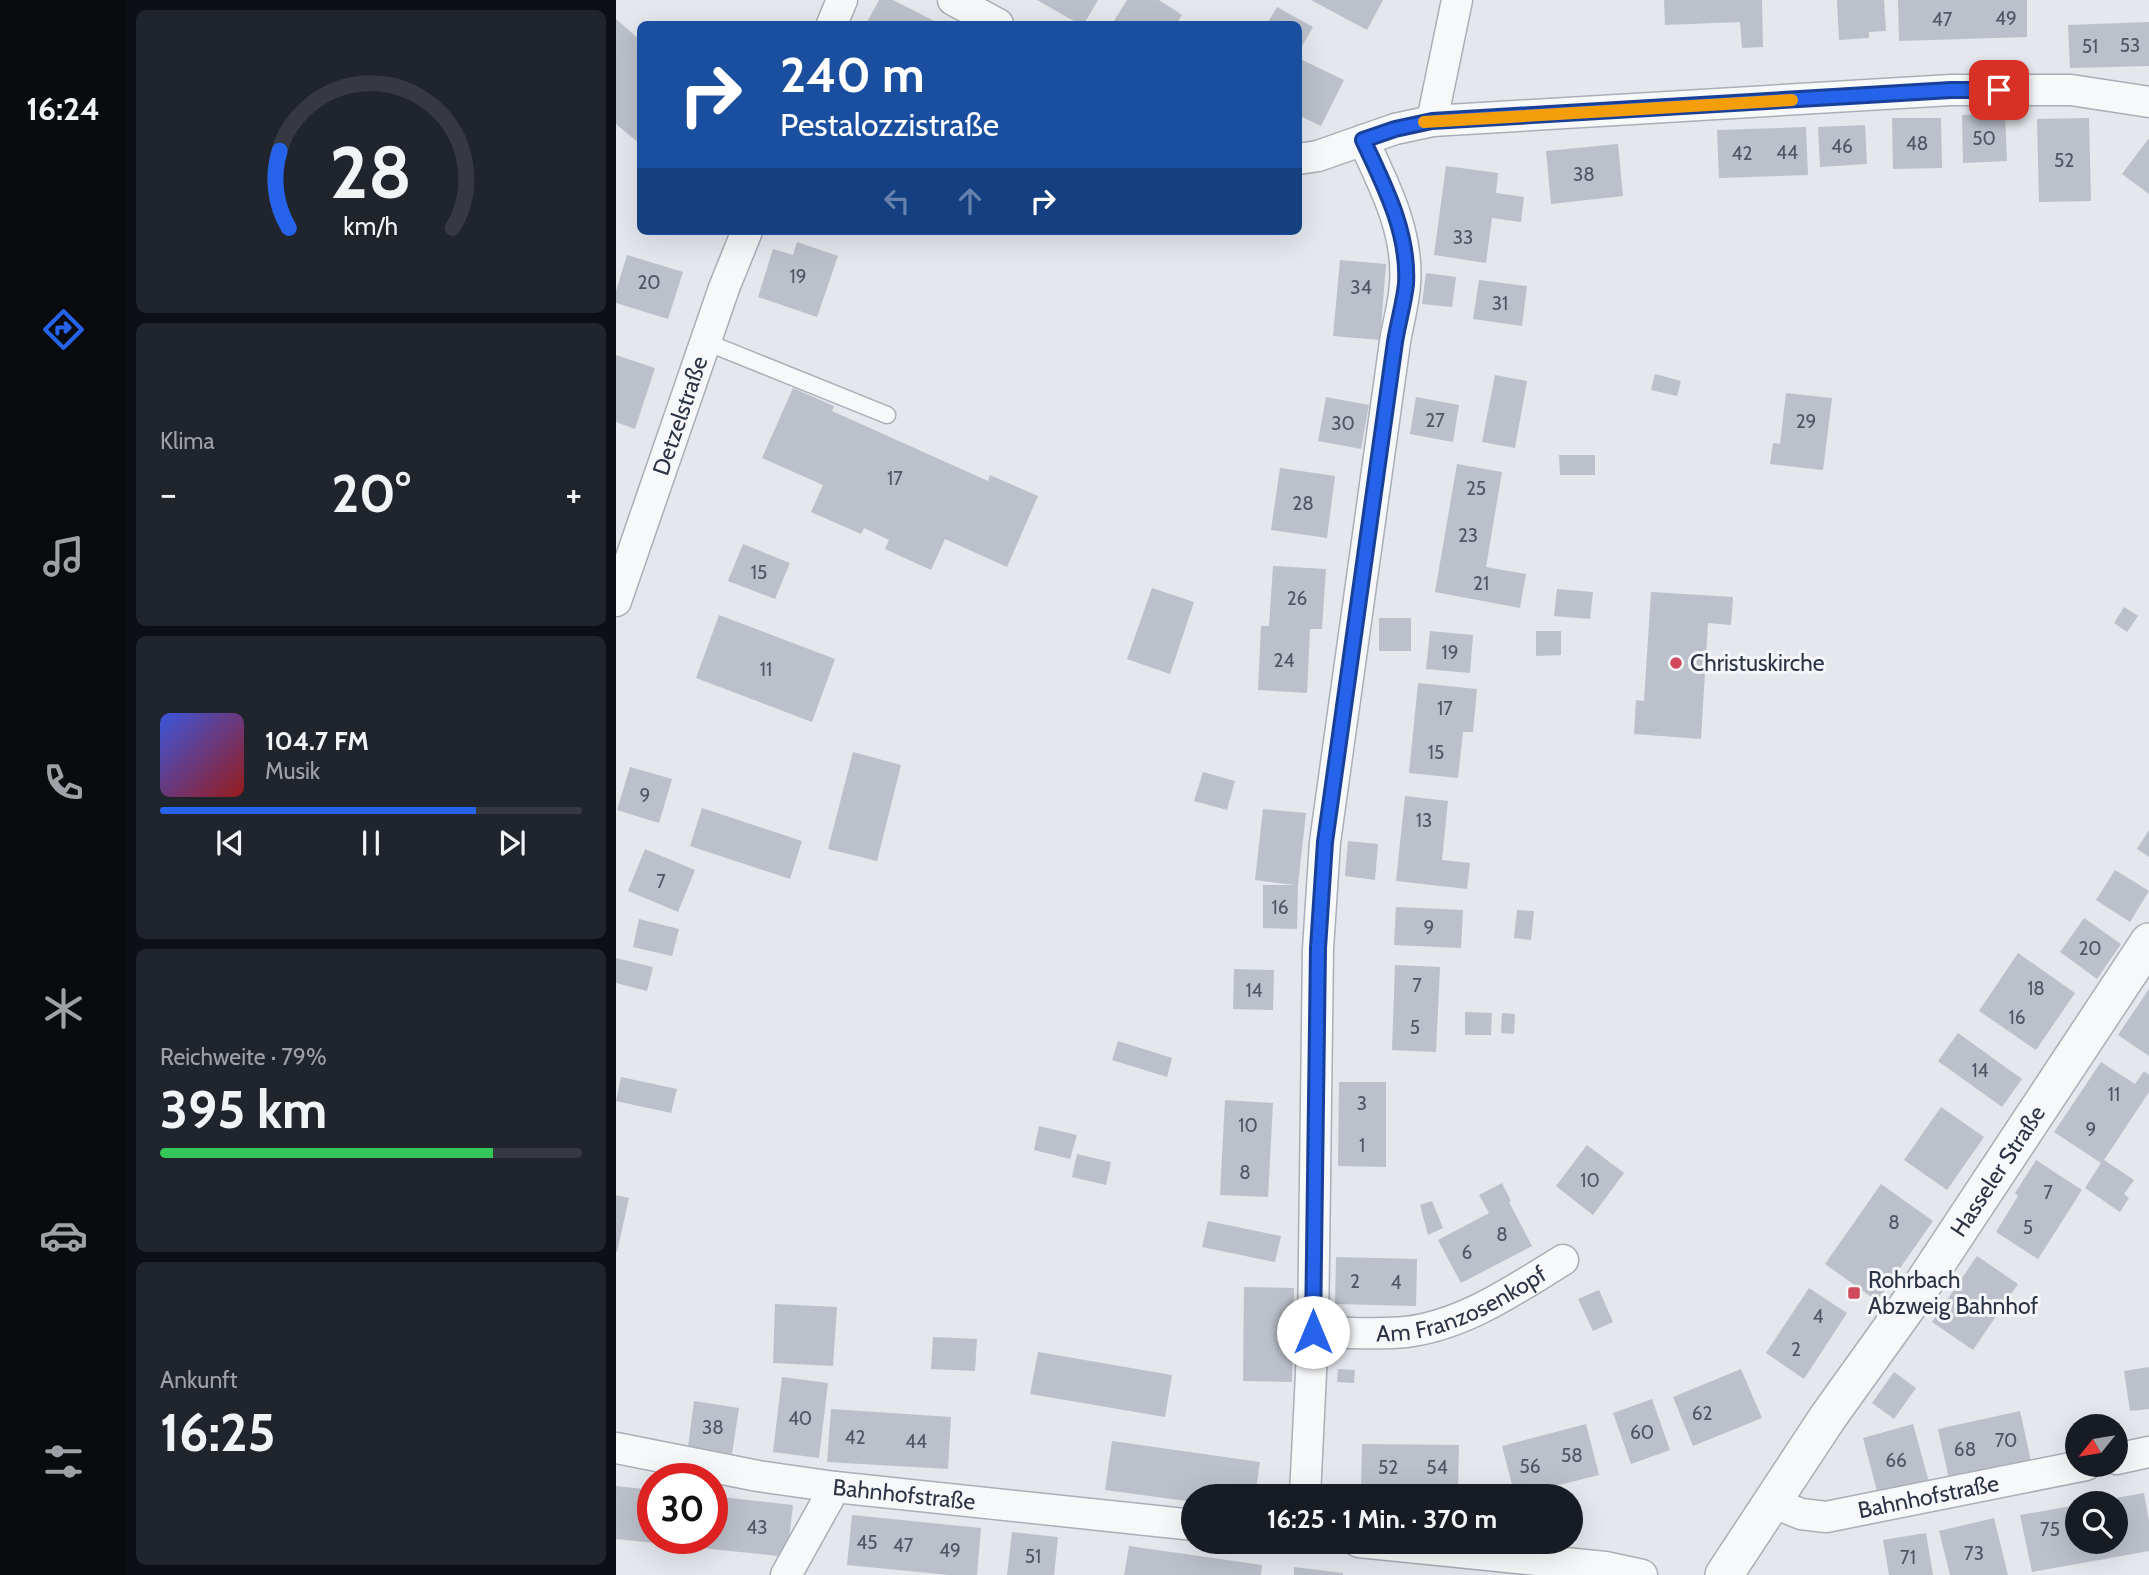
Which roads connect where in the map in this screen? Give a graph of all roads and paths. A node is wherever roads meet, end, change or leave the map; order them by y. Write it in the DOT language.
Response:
graph roads {
  1 [pos="842,0"];
  2 [pos="953,0"];
  3 [pos="1457,0"];
  4 [pos="833,21"];
  5 [pos="992,21"];
  6 [pos="2149,102"];
  7 [pos="1432,121"];
  8 [pos="1363,140"];
  9 [pos="1302,158"];
  10 [pos="745,235"];
  11 [pos="706,342"];
  12 [pos="887,415"];
  13 [pos="616,601"];
  14 [pos="2149,942"];
  15 [pos="1563,1260"];
  16 [pos="1313,1332"];
  17 [pos="616,1448"];
  18 [pos="2149,1452"];
  19 [pos="2128,1456"];
  20 [pos="2065,1469"];
  21 [pos="1306,1484"];
  22 [pos="835,1488"];
  23 [pos="1772,1502"];
  24 [pos="1181,1524"];
  25 [pos="1477,1554"];
  26 [pos="786,1575"];
  27 [pos="1642,1575"];
  28 [pos="1724,1575"];
  1 -- 4 [label="street"];
  2 -- 5 [label="street"];
  3 -- 7 [label="street"];
  6 -- 7 [label="street"];
  7 -- 8 [label="street"];
  8 -- 9 [label="street"];
  8 -- 16 [label="street"];
  10 -- 11 [label="street, Detzelstraße"];
  11 -- 12 [label="lane"];
  11 -- 13 [label="street, Detzelstraße"];
  14 -- 23 [label="street, Hasseler Straße"];
  15 -- 16 [label="street, Am Franzosenkopf"];
  16 -- 21 [label="street"];
  17 -- 22 [label="street, Bahnhofstraße"];
  18 -- 19 [label="street"];
  20 -- 23 [label="street, Bahnhofstraße"];
  22 -- 24 [label="street, Bahnhofstraße"];
  22 -- 26 [label="street"];
  23 -- 28 [label="street, Hasseler Straße"];
  25 -- 27 [label="street"];
}
